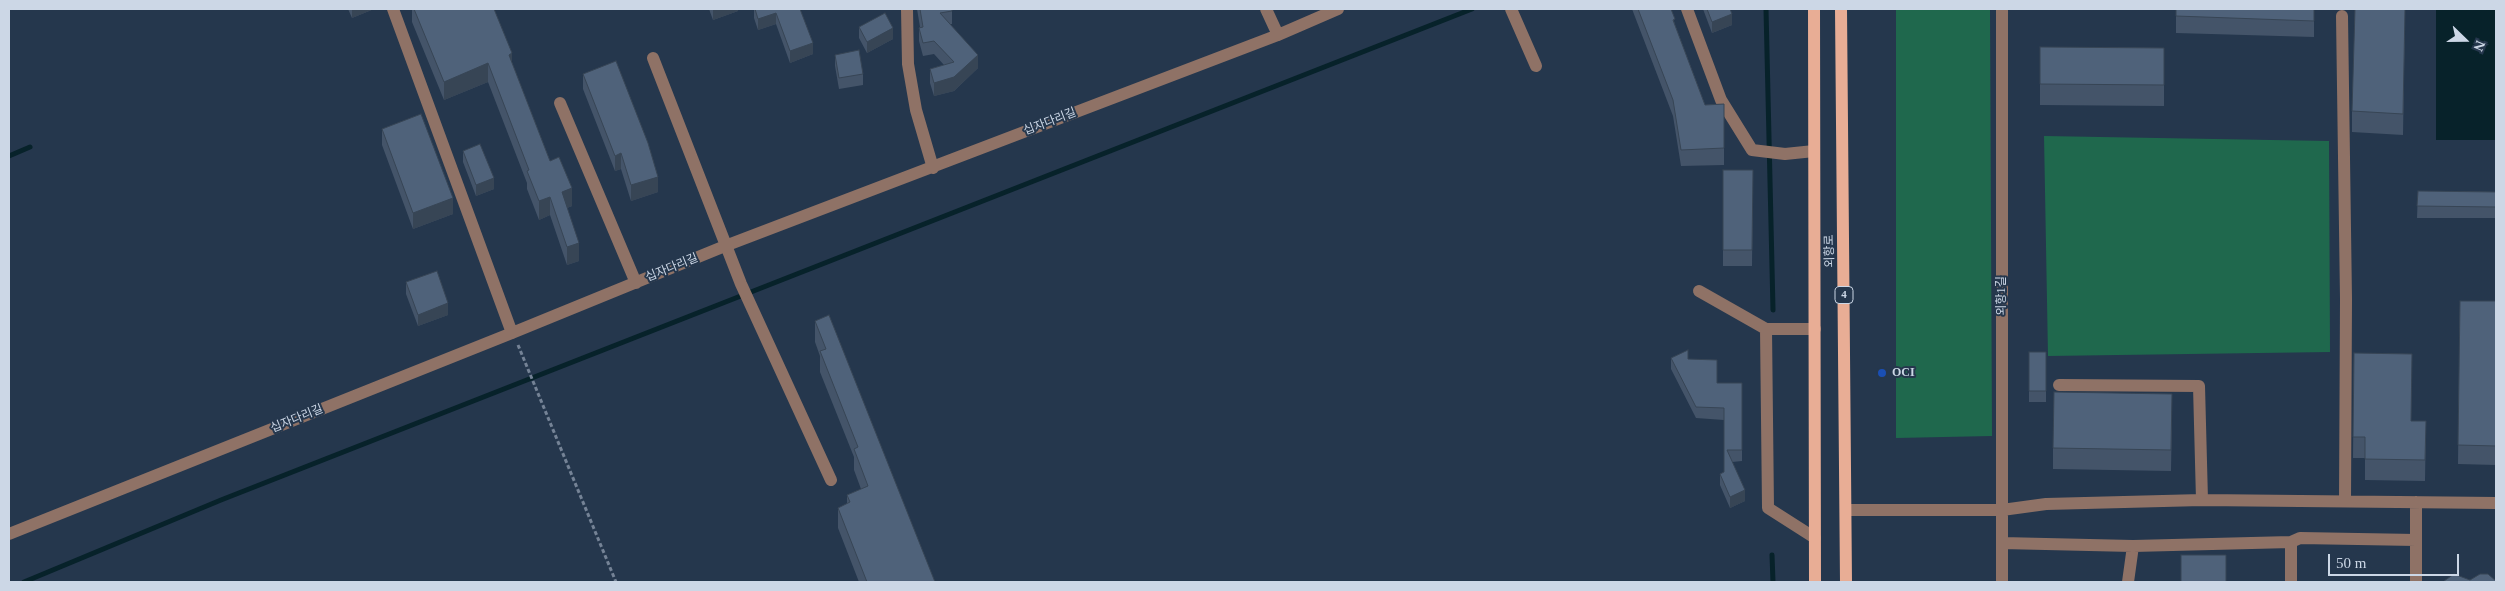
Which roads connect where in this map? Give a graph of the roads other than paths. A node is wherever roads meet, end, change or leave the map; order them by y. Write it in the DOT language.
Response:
graph roads {
  1 [pos="393,9"];
  2 [pos="907,9"];
  3 [pos="1266,9"];
  4 [pos="1338,9"];
  5 [pos="1687,9"];
  6 [pos="1814,9"];
  7 [pos="1841,9"];
  8 [pos="2002,9"];
  9 [pos="1512,11"];
  10 [pos="2342,16"];
  11 [pos="1278,35"];
  12 [pos="653,58"];
  13 [pos="1536,66"];
  14 [pos="560,103"];
  15 [pos="1814,151"];
  16 [pos="933,168"];
  17 [pos="725,246"];
  18 [pos="636,283"];
  19 [pos="1699,291"];
  20 [pos="1766,329"];
  21 [pos="1814,329"];
  22 [pos="512,333"];
  23 [pos="2058,384"];
  24 [pos="831,480"];
  25 [pos="2202,500"];
  26 [pos="2345,501"];
  27 [pos="2416,502"];
  28 [pos="2496,503"];
  29 [pos="1846,510"];
  30 [pos="2002,510"];
  31 [pos="9,534"];
  32 [pos="1815,538"];
  33 [pos="2416,540"];
  34 [pos="2292,542"];
  35 [pos="2002,543"];
  36 [pos="2133,546"];
  37 [pos="1815,582"];
  38 [pos="1846,582"];
  39 [pos="2002,582"];
  40 [pos="2128,582"];
  41 [pos="2291,582"];
  42 [pos="2416,582"];
  1 -- 22 [label="street"];
  2 -- 16 [label="street"];
  3 -- 11 [label="street"];
  4 -- 11 [label="street, 십자다리길"];
  5 -- 15 [label="street"];
  6 -- 15 [label="main road, 외항로"];
  7 -- 29 [label="main road, 외항로 / 4"];
  8 -- 30 [label="street, 외항1길"];
  9 -- 13 [label="street"];
  10 -- 26 [label="street"];
  11 -- 16 [label="street, 십자다리길"];
  12 -- 17 [label="street"];
  14 -- 18 [label="street"];
  15 -- 21 [label="main road, 외항로"];
  16 -- 17 [label="street, 십자다리길"];
  17 -- 18 [label="street, 십자다리길"];
  17 -- 24 [label="street"];
  18 -- 22 [label="street, 십자다리길"];
  19 -- 20 [label="street"];
  20 -- 21 [label="street"];
  20 -- 32 [label="street"];
  21 -- 32 [label="main road, 외항로"];
  22 -- 31 [label="street, 십자다리길"];
  23 -- 25 [label="street"];
  25 -- 26 [label="street"];
  25 -- 30 [label="street"];
  26 -- 27 [label="street"];
  27 -- 28 [label="street"];
  27 -- 33 [label="street"];
  29 -- 30 [label="street"];
  29 -- 38 [label="main road, 외항로 / 4"];
  30 -- 35 [label="street, 외항1길"];
  32 -- 37 [label="main road, 외항로"];
  33 -- 34 [label="street"];
  33 -- 42 [label="street"];
  34 -- 36 [label="street"];
  34 -- 41 [label="street"];
  35 -- 36 [label="street"];
  35 -- 39 [label="street, 외항1길"];
  36 -- 40 [label="street"];
}
